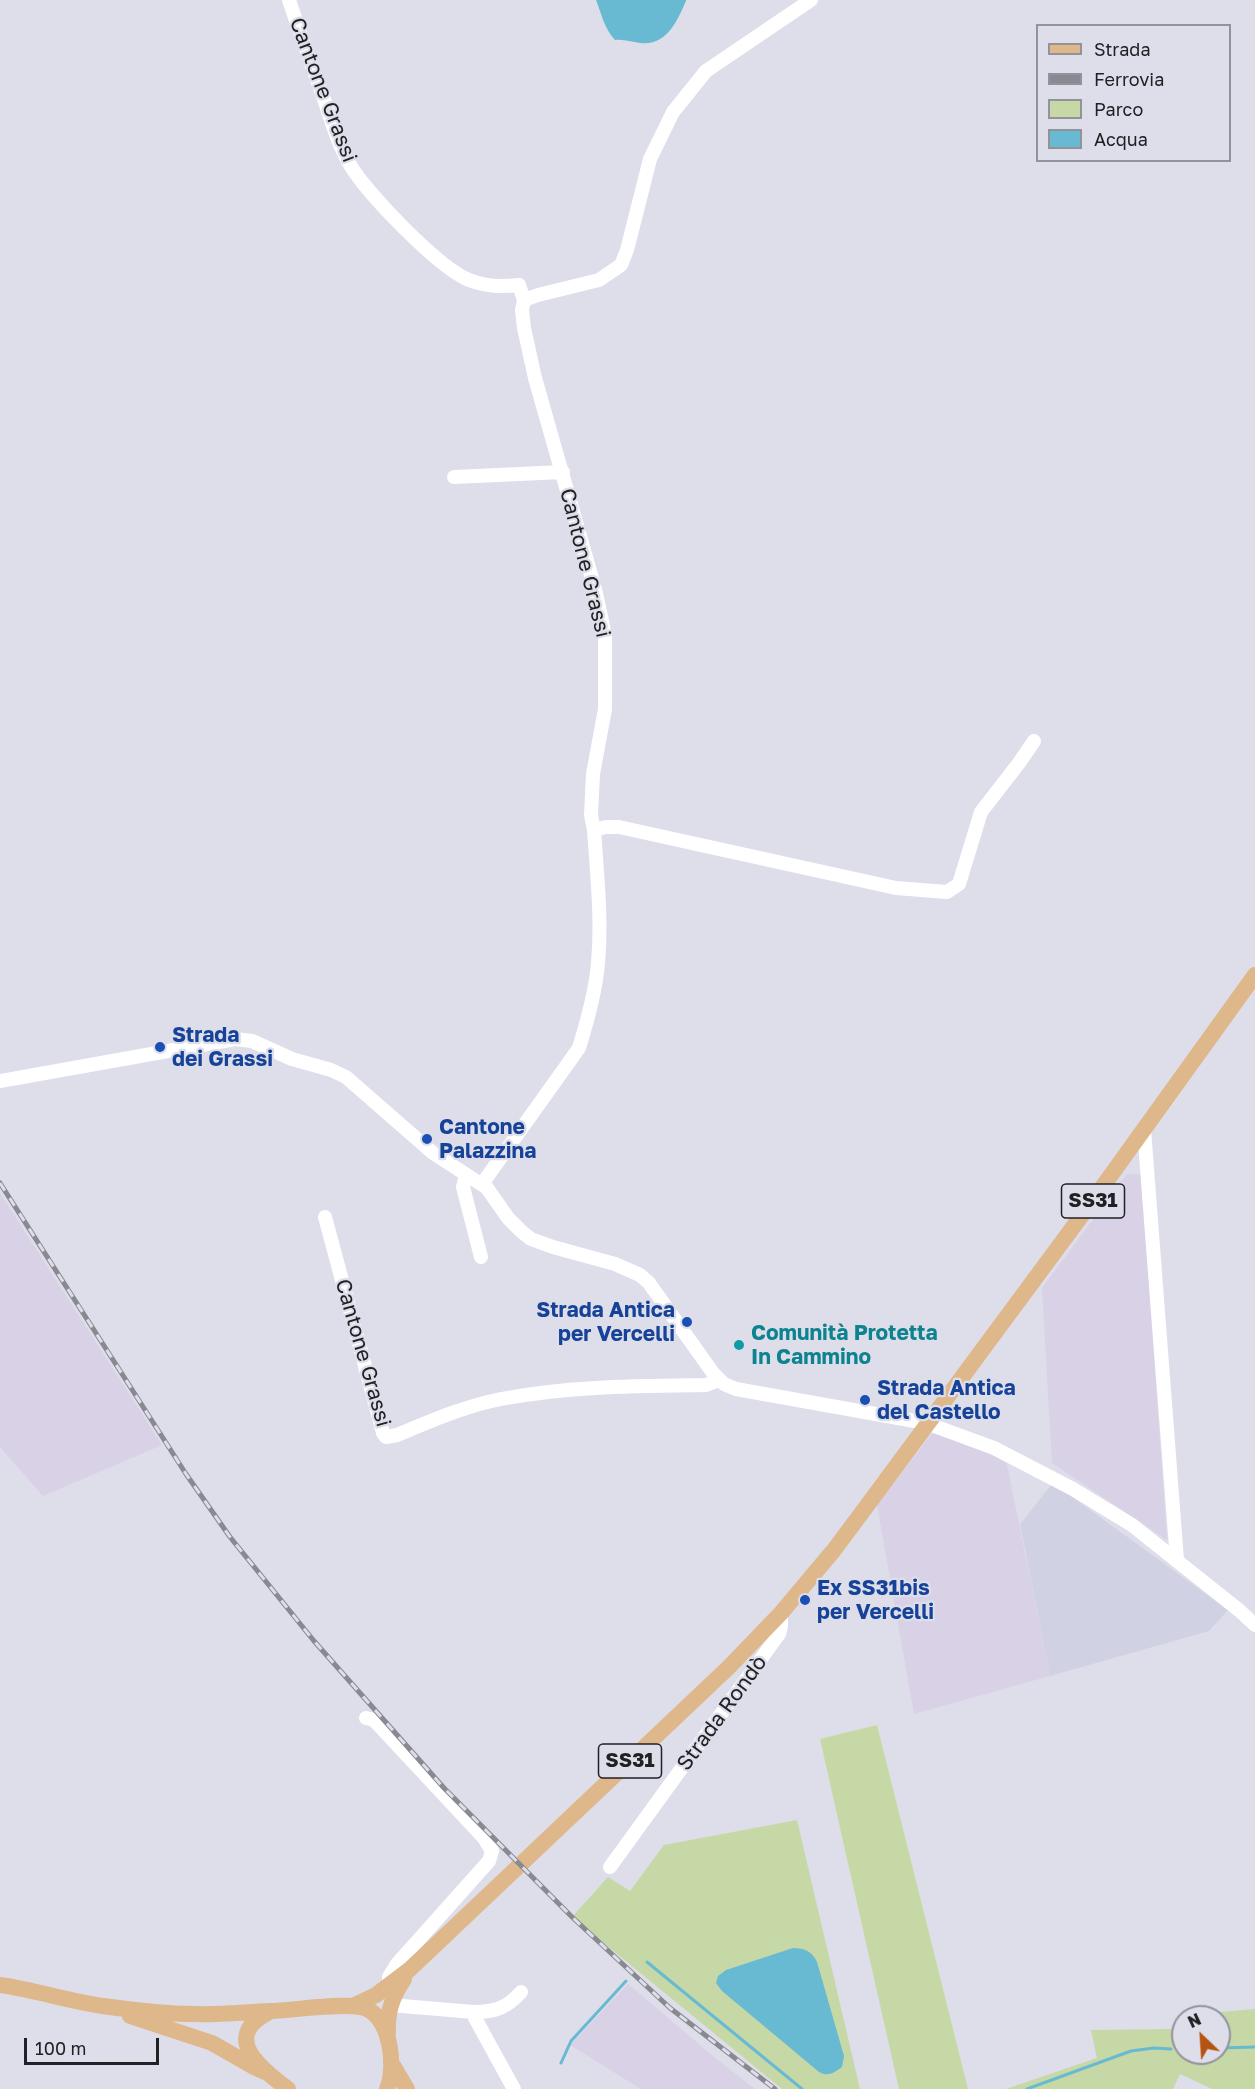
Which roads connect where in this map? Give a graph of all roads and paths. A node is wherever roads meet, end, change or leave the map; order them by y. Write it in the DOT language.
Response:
graph roads {
  1 [pos="289,0"];
  2 [pos="811,0"];
  3 [pos="524,300"];
  4 [pos="563,472"];
  5 [pos="454,477"];
  6 [pos="1034,741"];
  7 [pos="594,830"];
  8 [pos="1255,975"];
  9 [pos="0,1081"];
  10 [pos="1144,1129"];
  11 [pos="466,1175"];
  12 [pos="482,1184"];
  13 [pos="325,1217"];
  14 [pos="481,1257"];
  15 [pos="719,1380"];
  16 [pos="926,1424"];
  17 [pos="1176,1560"];
  18 [pos="781,1613"];
  19 [pos="1255,1625"];
  20 [pos="366,1718"];
  21 [pos="610,1867"];
  22 [pos="0,1985"];
  23 [pos="521,1992"];
  24 [pos="390,1997"];
  25 [pos="355,2005"];
  26 [pos="100,2006"];
  27 [pos="270,2011"];
  28 [pos="474,2012"];
  29 [pos="388,2037"];
  30 [pos="390,2061"];
  31 [pos="265,2072"];
  32 [pos="513,2086"];
  33 [pos="288,2089"];
  34 [pos="387,2089"];
  35 [pos="407,2089"];
  1 -- 3 [label="street, Cantone Grassi"];
  2 -- 3 [label="street"];
  3 -- 4 [label="street, Cantone Grassi"];
  4 -- 5 [label="street"];
  4 -- 7 [label="street, Cantone Grassi"];
  6 -- 7 [label="street"];
  7 -- 12 [label="street, Cantone Grassi"];
  8 -- 10 [label="main road, SS31"];
  9 -- 11 [label="street"];
  10 -- 16 [label="main road, SS31"];
  10 -- 17 [label="street"];
  11 -- 12 [label="street"];
  11 -- 14 [label="street"];
  12 -- 15 [label="street"];
  13 -- 15 [label="street, Cantone Grassi"];
  15 -- 16 [label="street"];
  16 -- 17 [label="street"];
  16 -- 18 [label="main road, SS31"];
  17 -- 19 [label="street"];
  18 -- 21 [label="street, Strada Rondò"];
  18 -- 24 [label="main road, SS31"];
  20 -- 24 [label="street"];
  22 -- 26 [label="main road"];
  23 -- 28 [label="street"];
  24 -- 25 [label="main road, SS31"];
  24 -- 28 [label="street"];
  24 -- 29 [label="main road, SS31"];
  25 -- 27 [label="main road"];
  25 -- 29 [label="main road"];
  26 -- 27 [label="main road"];
  26 -- 31 [label="main road"];
  27 -- 31 [label="main road"];
  28 -- 32 [label="street"];
  29 -- 30 [label="main road"];
  30 -- 34 [label="main road"];
  30 -- 35 [label="main road"];
  31 -- 33 [label="main road"];
}
